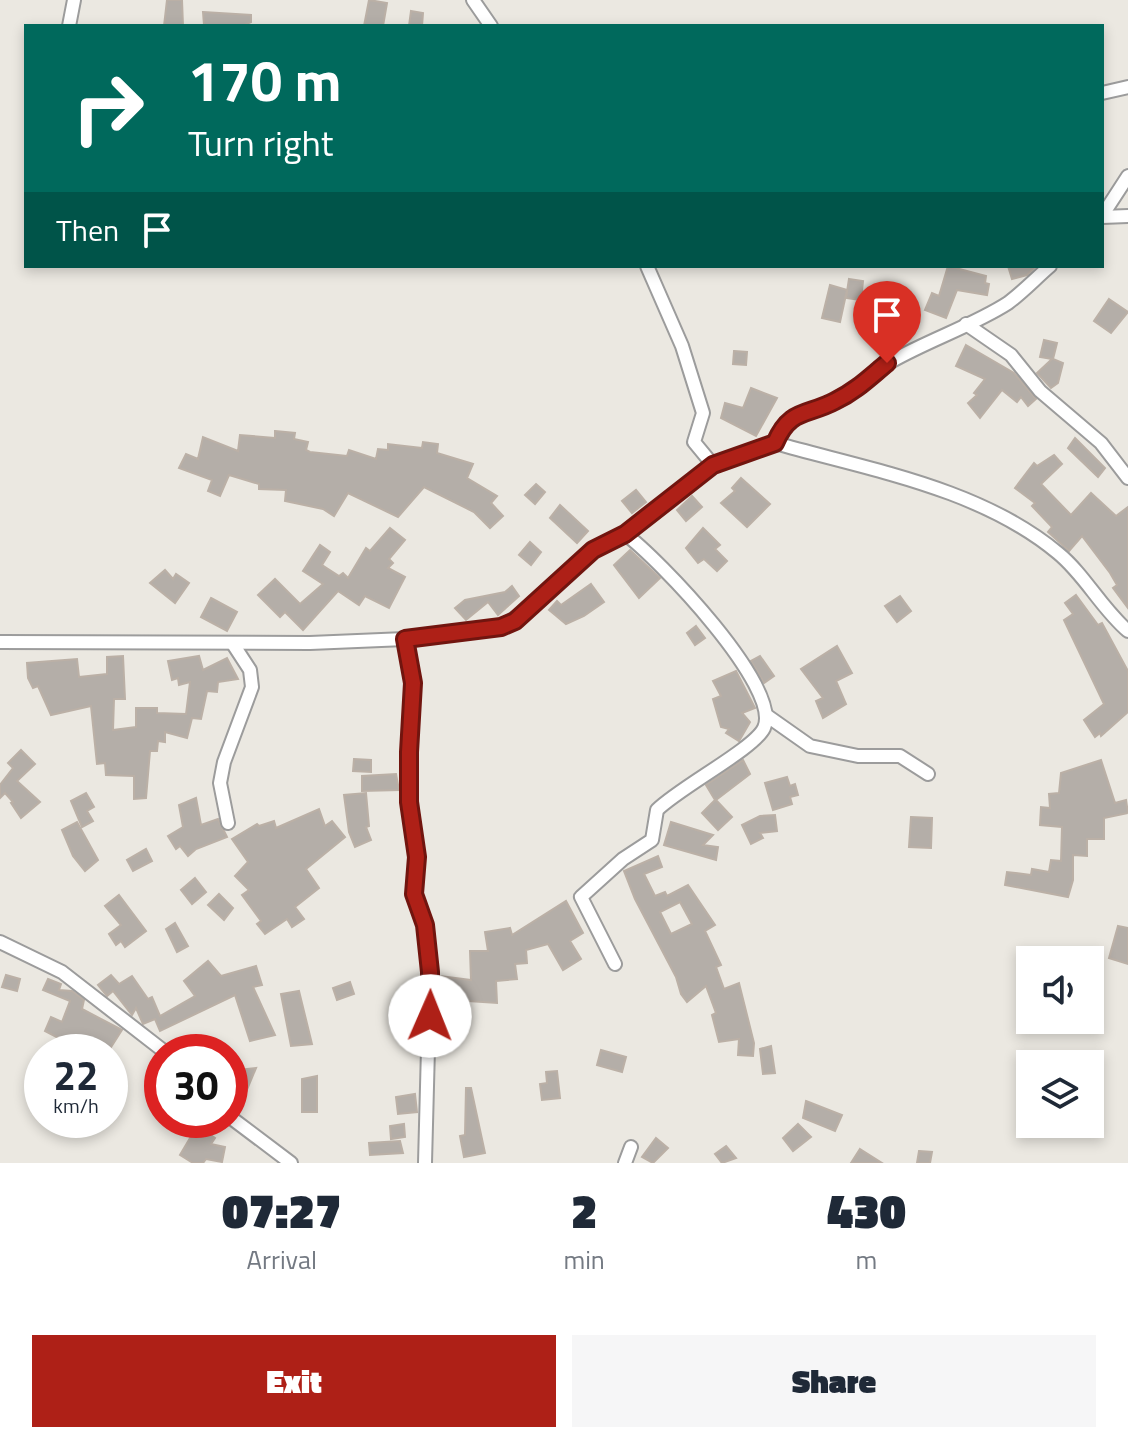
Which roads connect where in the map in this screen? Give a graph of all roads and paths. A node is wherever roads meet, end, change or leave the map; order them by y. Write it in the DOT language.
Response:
graph roads {
  1 [pos="74,0"];
  2 [pos="473,0"];
  3 [pos="69,24"];
  4 [pos="490,24"];
  5 [pos="1128,87"];
  6 [pos="1104,93"];
  7 [pos="1128,176"];
  8 [pos="1104,213"];
  9 [pos="1104,216"];
  10 [pos="1128,216"];
  11 [pos="648,268"];
  12 [pos="1048,268"];
  13 [pos="966,324"];
  14 [pos="775,443"];
  15 [pos="713,465"];
  16 [pos="1128,478"];
  17 [pos="625,534"];
  18 [pos="1128,631"];
  19 [pos="405,639"];
  20 [pos="0,642"];
  21 [pos="233,644"];
  22 [pos="766,715"];
  23 [pos="928,774"];
  24 [pos="228,823"];
  25 [pos="0,942"];
  26 [pos="615,964"];
  27 [pos="144,1036"];
  28 [pos="248,1131"];
  29 [pos="631,1147"];
  30 [pos="291,1163"];
  31 [pos="425,1163"];
  32 [pos="625,1163"];
  1 -- 3 [label="street"];
  2 -- 4 [label="street"];
  5 -- 6 [label="street"];
  7 -- 8 [label="street"];
  9 -- 10 [label="street"];
  11 -- 15 [label="street"];
  12 -- 13 [label="street"];
  13 -- 14 [label="street"];
  13 -- 16 [label="street"];
  14 -- 15 [label="street"];
  14 -- 18 [label="street"];
  15 -- 17 [label="street"];
  17 -- 19 [label="street"];
  17 -- 22 [label="street"];
  19 -- 21 [label="street"];
  19 -- 31 [label="street"];
  20 -- 21 [label="street"];
  21 -- 24 [label="street"];
  22 -- 23 [label="street"];
  22 -- 26 [label="street"];
  25 -- 27 [label="street"];
  28 -- 30 [label="street"];
  29 -- 32 [label="street"];
}
